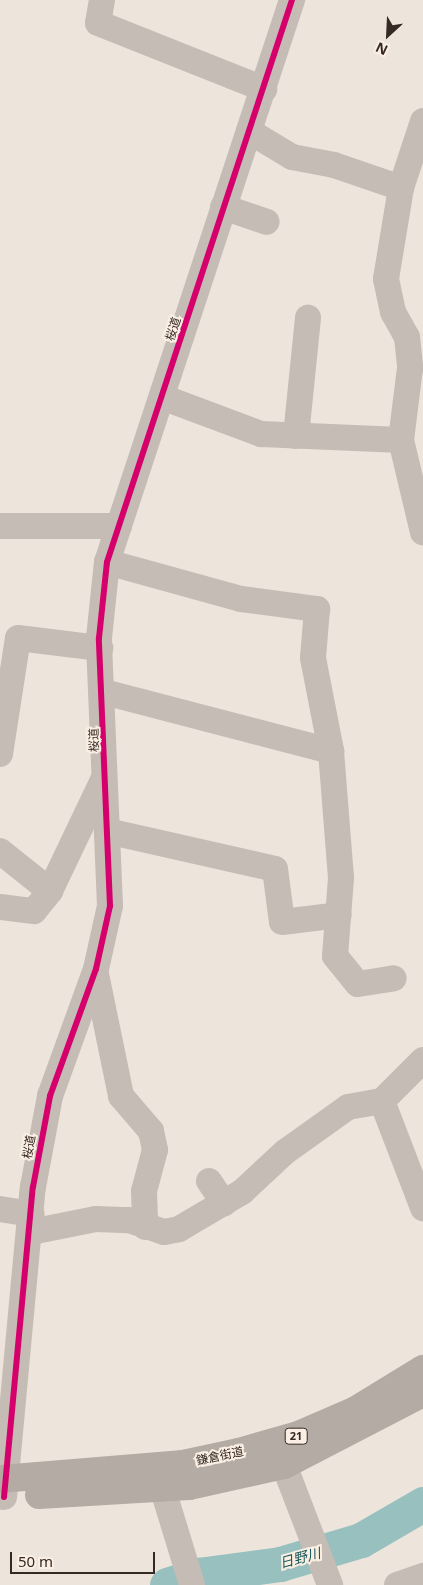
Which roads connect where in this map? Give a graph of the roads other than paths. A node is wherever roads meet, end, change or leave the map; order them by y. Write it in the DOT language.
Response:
graph roads {
  1 [pos="102,0"];
  2 [pos="292,0"];
  3 [pos="264,89"];
  4 [pos="423,121"];
  5 [pos="249,131"];
  6 [pos="418,151"];
  7 [pos="400,188"];
  8 [pos="223,207"];
  9 [pos="267,222"];
  10 [pos="308,318"];
  11 [pos="415,335"];
  12 [pos="162,397"];
  13 [pos="296,436"];
  14 [pos="410,454"];
  15 [pos="421,517"];
  16 [pos="0,526"];
  17 [pos="119,526"];
  18 [pos="107,562"];
  19 [pos="100,648"];
  20 [pos="104,692"];
  21 [pos="331,751"];
  22 [pos="0,754"];
  23 [pos="106,775"];
  24 [pos="106,831"];
  25 [pos="0,851"];
  26 [pos="50,891"];
  27 [pos="0,907"];
  28 [pos="338,915"];
  29 [pos="96,969"];
  30 [pos="394,978"];
  31 [pos="423,1060"];
  32 [pos="382,1101"];
  33 [pos="209,1181"];
  34 [pos="224,1203"];
  35 [pos="423,1208"];
  36 [pos="0,1209"];
  37 [pos="31,1223"];
  38 [pos="146,1227"];
  39 [pos="423,1369"];
  40 [pos="423,1393"];
  41 [pos="284,1465"];
  42 [pos="158,1477"];
  43 [pos="2,1488"];
  44 [pos="423,1576"];
  45 [pos="328,1578"];
  46 [pos="192,1585"];
  47 [pos="397,1585"];
  1 -- 3 [label="street"];
  2 -- 3 [label="street, 桜道"];
  3 -- 5 [label="street, 桜道"];
  4 -- 6 [label="street"];
  5 -- 7 [label="street"];
  5 -- 8 [label="street, 桜道"];
  6 -- 7 [label="street"];
  7 -- 11 [label="street"];
  8 -- 9 [label="street"];
  8 -- 12 [label="street, 桜道"];
  10 -- 13 [label="street"];
  11 -- 14 [label="street"];
  12 -- 13 [label="street"];
  12 -- 17 [label="street, 桜道"];
  13 -- 14 [label="street"];
  14 -- 15 [label="street"];
  16 -- 17 [label="street"];
  17 -- 18 [label="street, 桜道"];
  18 -- 19 [label="street, 桜道"];
  18 -- 21 [label="street"];
  19 -- 20 [label="street, 桜道"];
  19 -- 22 [label="street"];
  20 -- 21 [label="street"];
  20 -- 23 [label="street, 桜道"];
  21 -- 28 [label="street"];
  23 -- 24 [label="street, 桜道"];
  23 -- 26 [label="street"];
  24 -- 28 [label="street"];
  24 -- 29 [label="street, 桜道"];
  25 -- 26 [label="street"];
  26 -- 27 [label="street"];
  28 -- 30 [label="street"];
  29 -- 37 [label="street, 桜道"];
  29 -- 38 [label="street"];
  31 -- 32 [label="street"];
  32 -- 34 [label="street"];
  32 -- 35 [label="street"];
  33 -- 34 [label="street"];
  34 -- 38 [label="street"];
  36 -- 37 [label="street"];
  37 -- 38 [label="street"];
  37 -- 43 [label="street, 桜道"];
  39 -- 42 [label="main road, 鎌倉街道 / 21"];
  40 -- 41 [label="main road, 鎌倉街道 / 21"];
  41 -- 42 [label="main road, 鎌倉街道 / 21"];
  41 -- 45 [label="street"];
  42 -- 43 [label="main road, 鎌倉街道 / 21"];
  42 -- 46 [label="street"];
  44 -- 47 [label="street"];
}
